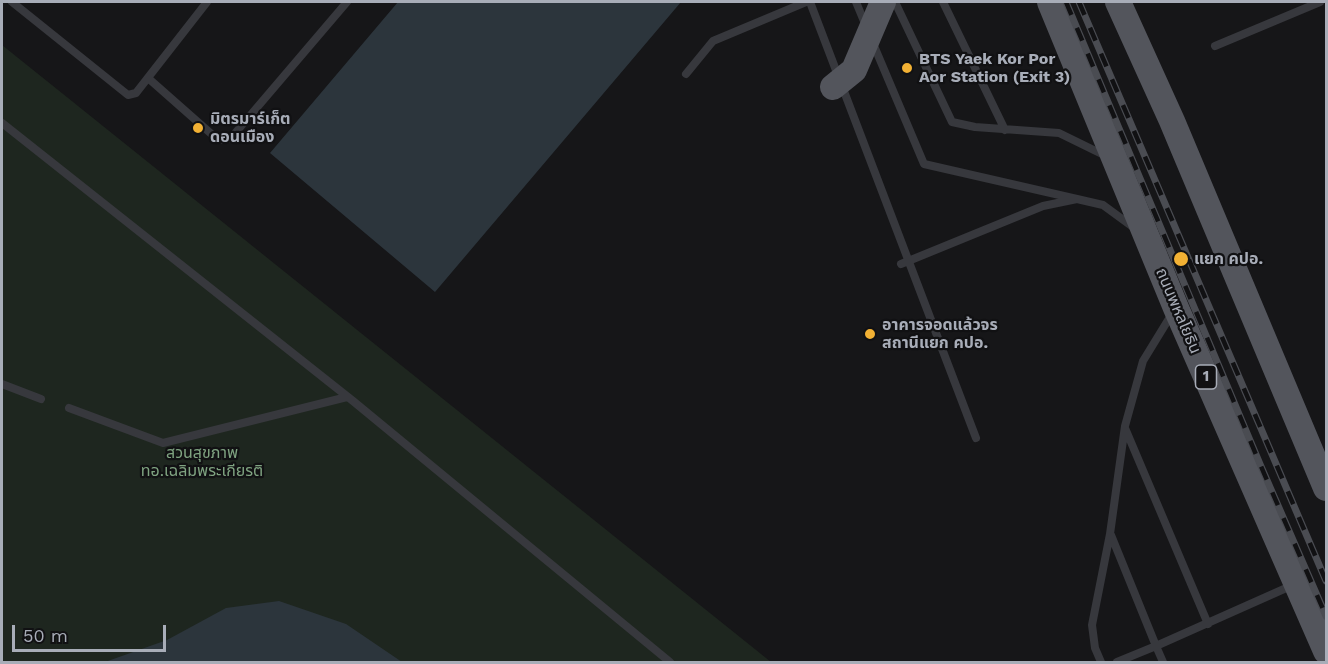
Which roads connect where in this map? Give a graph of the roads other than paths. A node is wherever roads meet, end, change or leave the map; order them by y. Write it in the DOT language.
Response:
graph roads {
  1 [pos="12,2"];
  2 [pos="207,2"];
  3 [pos="347,2"];
  4 [pos="806,2"];
  5 [pos="810,2"];
  6 [pos="856,2"];
  7 [pos="883,2"];
  8 [pos="895,2"];
  9 [pos="943,2"];
  10 [pos="1050,2"];
  11 [pos="1118,2"];
  12 [pos="1320,2"];
  13 [pos="1215,46"];
  14 [pos="686,74"];
  15 [pos="148,78"];
  16 [pos="833,87"];
  17 [pos="2,123"];
  18 [pos="1005,130"];
  19 [pos="1116,161"];
  20 [pos="1077,199"];
  21 [pos="910,260"];
  22 [pos="901,264"];
  23 [pos="1160,267"];
  24 [pos="1176,308"];
  25 [pos="2,384"];
  26 [pos="347,397"];
  27 [pos="41,399"];
  28 [pos="69,408"];
  29 [pos="1125,426"];
  30 [pos="976,438"];
  31 [pos="1326,488"];
  32 [pos="1110,534"];
  33 [pos="1297,583"];
  34 [pos="1208,624"];
  35 [pos="1156,646"];
  36 [pos="1326,651"];
  37 [pos="670,663"];
  38 [pos="1101,663"];
  39 [pos="1117,663"];
  40 [pos="1162,663"];
  1 -- 15 [label="lane"];
  2 -- 15 [label="lane"];
  3 -- 15 [label="lane"];
  4 -- 14 [label="lane"];
  5 -- 21 [label="lane"];
  6 -- 20 [label="lane"];
  7 -- 16 [label="main road, bridge"];
  8 -- 18 [label="lane"];
  9 -- 18 [label="lane"];
  10 -- 19 [label="main road, ถนนพหลโยธิน / 1"];
  11 -- 31 [label="main road"];
  12 -- 13 [label="lane"];
  17 -- 26 [label="lane"];
  18 -- 19 [label="lane"];
  19 -- 23 [label="main road, ถนนพหลโยธิน / 1"];
  20 -- 21 [label="lane"];
  20 -- 23 [label="lane"];
  21 -- 22 [label="lane"];
  21 -- 30 [label="lane"];
  23 -- 24 [label="main road, ถนนพหลโยธิน / 1"];
  24 -- 29 [label="lane"];
  24 -- 33 [label="main road, ถนนพหลโยธิน / 1"];
  25 -- 27 [label="lane"];
  26 -- 28 [label="lane"];
  26 -- 37 [label="lane"];
  29 -- 32 [label="lane"];
  29 -- 34 [label="lane"];
  32 -- 35 [label="lane"];
  32 -- 38 [label="lane"];
  33 -- 34 [label="lane"];
  33 -- 36 [label="main road, ถนนพหลโยธิน / 1"];
  34 -- 35 [label="lane"];
  35 -- 39 [label="lane"];
  35 -- 40 [label="lane"];
}
